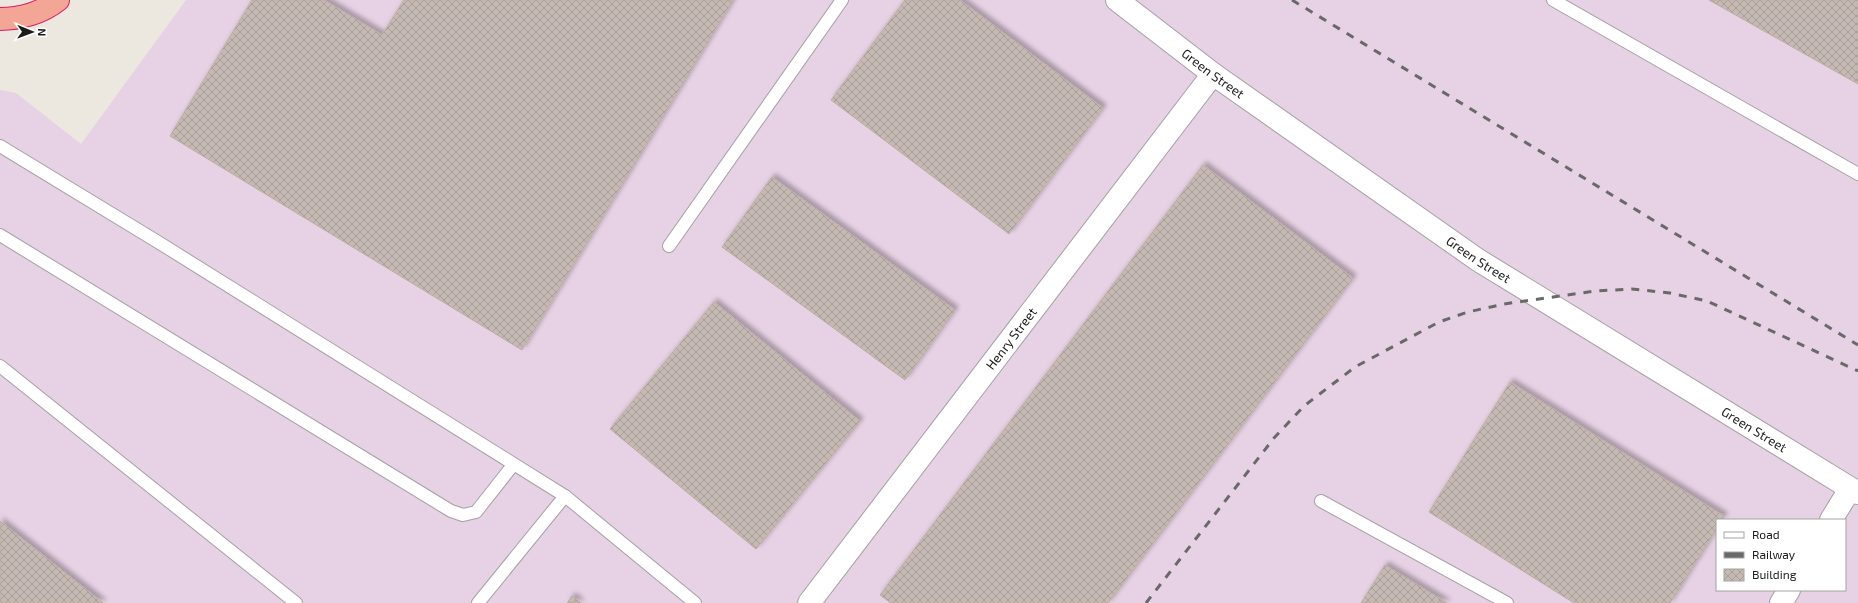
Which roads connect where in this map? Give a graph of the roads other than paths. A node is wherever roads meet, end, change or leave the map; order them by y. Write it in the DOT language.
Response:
graph roads {
  1 [pos="58,0"];
  2 [pos="842,0"];
  3 [pos="1117,0"];
  4 [pos="1553,0"];
  5 [pos="0,19"];
  6 [pos="1213,74"];
  7 [pos="0,146"];
  8 [pos="1858,174"];
  9 [pos="0,235"];
  10 [pos="669,246"];
  11 [pos="0,366"];
  12 [pos="513,465"];
  13 [pos="1854,491"];
  14 [pos="565,496"];
  15 [pos="1321,501"];
  16 [pos="1832,519"];
  17 [pos="1787,591"];
  18 [pos="296,603"];
  19 [pos="478,603"];
  20 [pos="695,603"];
  21 [pos="809,603"];
  22 [pos="1507,603"];
  23 [pos="1781,603"];
  1 -- 5 [label="highway"];
  2 -- 10 [label="lane"];
  3 -- 6 [label="street, Green Street"];
  4 -- 8 [label="lane"];
  6 -- 13 [label="street, Green Street"];
  6 -- 21 [label="street, Henry Street"];
  7 -- 12 [label="lane"];
  9 -- 12 [label="lane"];
  11 -- 18 [label="lane"];
  12 -- 14 [label="lane"];
  13 -- 16 [label="street"];
  14 -- 19 [label="lane"];
  14 -- 20 [label="lane"];
  15 -- 22 [label="lane"];
  17 -- 23 [label="street"];
}
